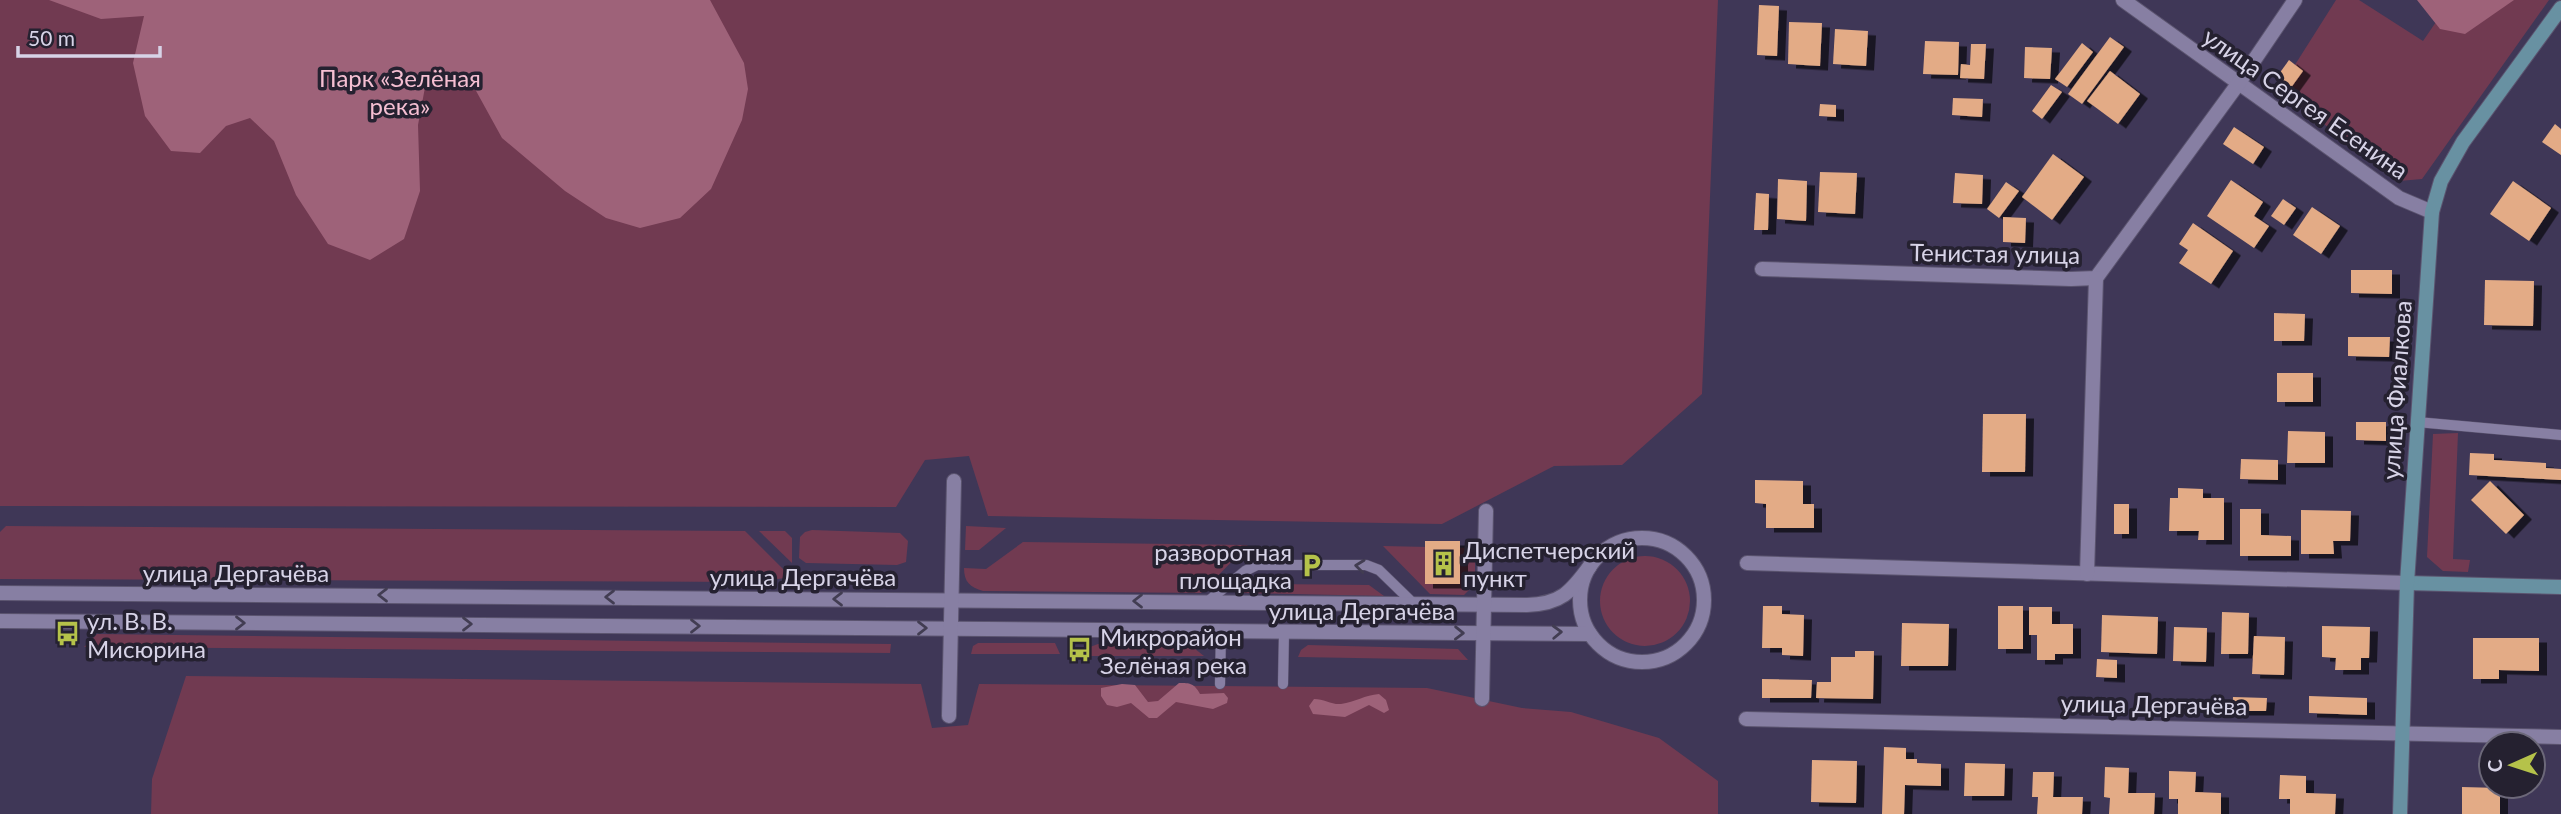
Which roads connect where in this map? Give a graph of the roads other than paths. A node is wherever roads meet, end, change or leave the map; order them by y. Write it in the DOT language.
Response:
graph roads {
  1 [pos="2123,0"];
  2 [pos="2295,0"];
  3 [pos="2561,8"];
  4 [pos="2238,84"];
  5 [pos="2432,212"];
  6 [pos="1762,269"];
  7 [pos="2096,278"];
  8 [pos="2417,422"];
  9 [pos="2561,435"];
  10 [pos="954,481"];
  11 [pos="1486,511"];
  12 [pos="1747,563"];
  13 [pos="1590,566"];
  14 [pos="2087,574"];
  15 [pos="2407,583"];
  16 [pos="2561,587"];
  17 [pos="0,593"];
  18 [pos="951,600"];
  19 [pos="1207,602"];
  20 [pos="1414,604"];
  21 [pos="1484,605"];
  22 [pos="0,621"];
  23 [pos="952,623"];
  24 [pos="1221,631"];
  25 [pos="1284,632"];
  26 [pos="1484,634"];
  27 [pos="1590,634"];
  28 [pos="1220,684"];
  29 [pos="1283,684"];
  30 [pos="1482,699"];
  31 [pos="949,716"];
  32 [pos="1746,719"];
  33 [pos="2402,732"];
  34 [pos="2561,737"];
  35 [pos="2400,814"];
  1 -- 4 [label="street, улица Сергея Есенина"];
  2 -- 4 [label="street, Тенистая улица"];
  3 -- 5 [label="street, улица Фиалкова"];
  4 -- 5 [label="street, улица Сергея Есенина"];
  4 -- 7 [label="street, Тенистая улица"];
  5 -- 8 [label="street, улица Фиалкова"];
  6 -- 7 [label="street, Тенистая улица"];
  7 -- 14 [label="street"];
  8 -- 9 [label="lane"];
  8 -- 15 [label="street, улица Фиалкова"];
  10 -- 18 [label="street"];
  11 -- 21 [label="street"];
  12 -- 14 [label="street"];
  13 -- 21 [label="street, улица Дергачёва"];
  13 -- 27 [label="street"];
  13 -- 27 [label="street"];
  14 -- 15 [label="street"];
  15 -- 16 [label="street"];
  15 -- 33 [label="street, улица Фиалкова"];
  18 -- 17 [label="street, улица Дергачёва, one-way"];
  19 -- 18 [label="street, улица Дергачёва, one-way"];
  18 -- 23 [label="street"];
  19 -- 20 [label="street, улица Дергачёва"];
  20 -- 19 [label="lane, one-way"];
  20 -- 21 [label="street, улица Дергачёва"];
  21 -- 26 [label="street"];
  22 -- 23 [label="street, улица Дергачёва, one-way"];
  23 -- 24 [label="street, улица Дергачёва"];
  23 -- 31 [label="street"];
  24 -- 25 [label="street, улица Дергачёва"];
  24 -- 28 [label="lane"];
  25 -- 26 [label="street, улица Дергачёва, one-way"];
  25 -- 29 [label="lane"];
  26 -- 27 [label="street, улица Дергачёва, one-way"];
  26 -- 30 [label="street"];
  32 -- 33 [label="street, улица Дергачёва"];
  33 -- 34 [label="street, улица Дергачёва"];
  33 -- 35 [label="street, улица Фиалкова"];
}
